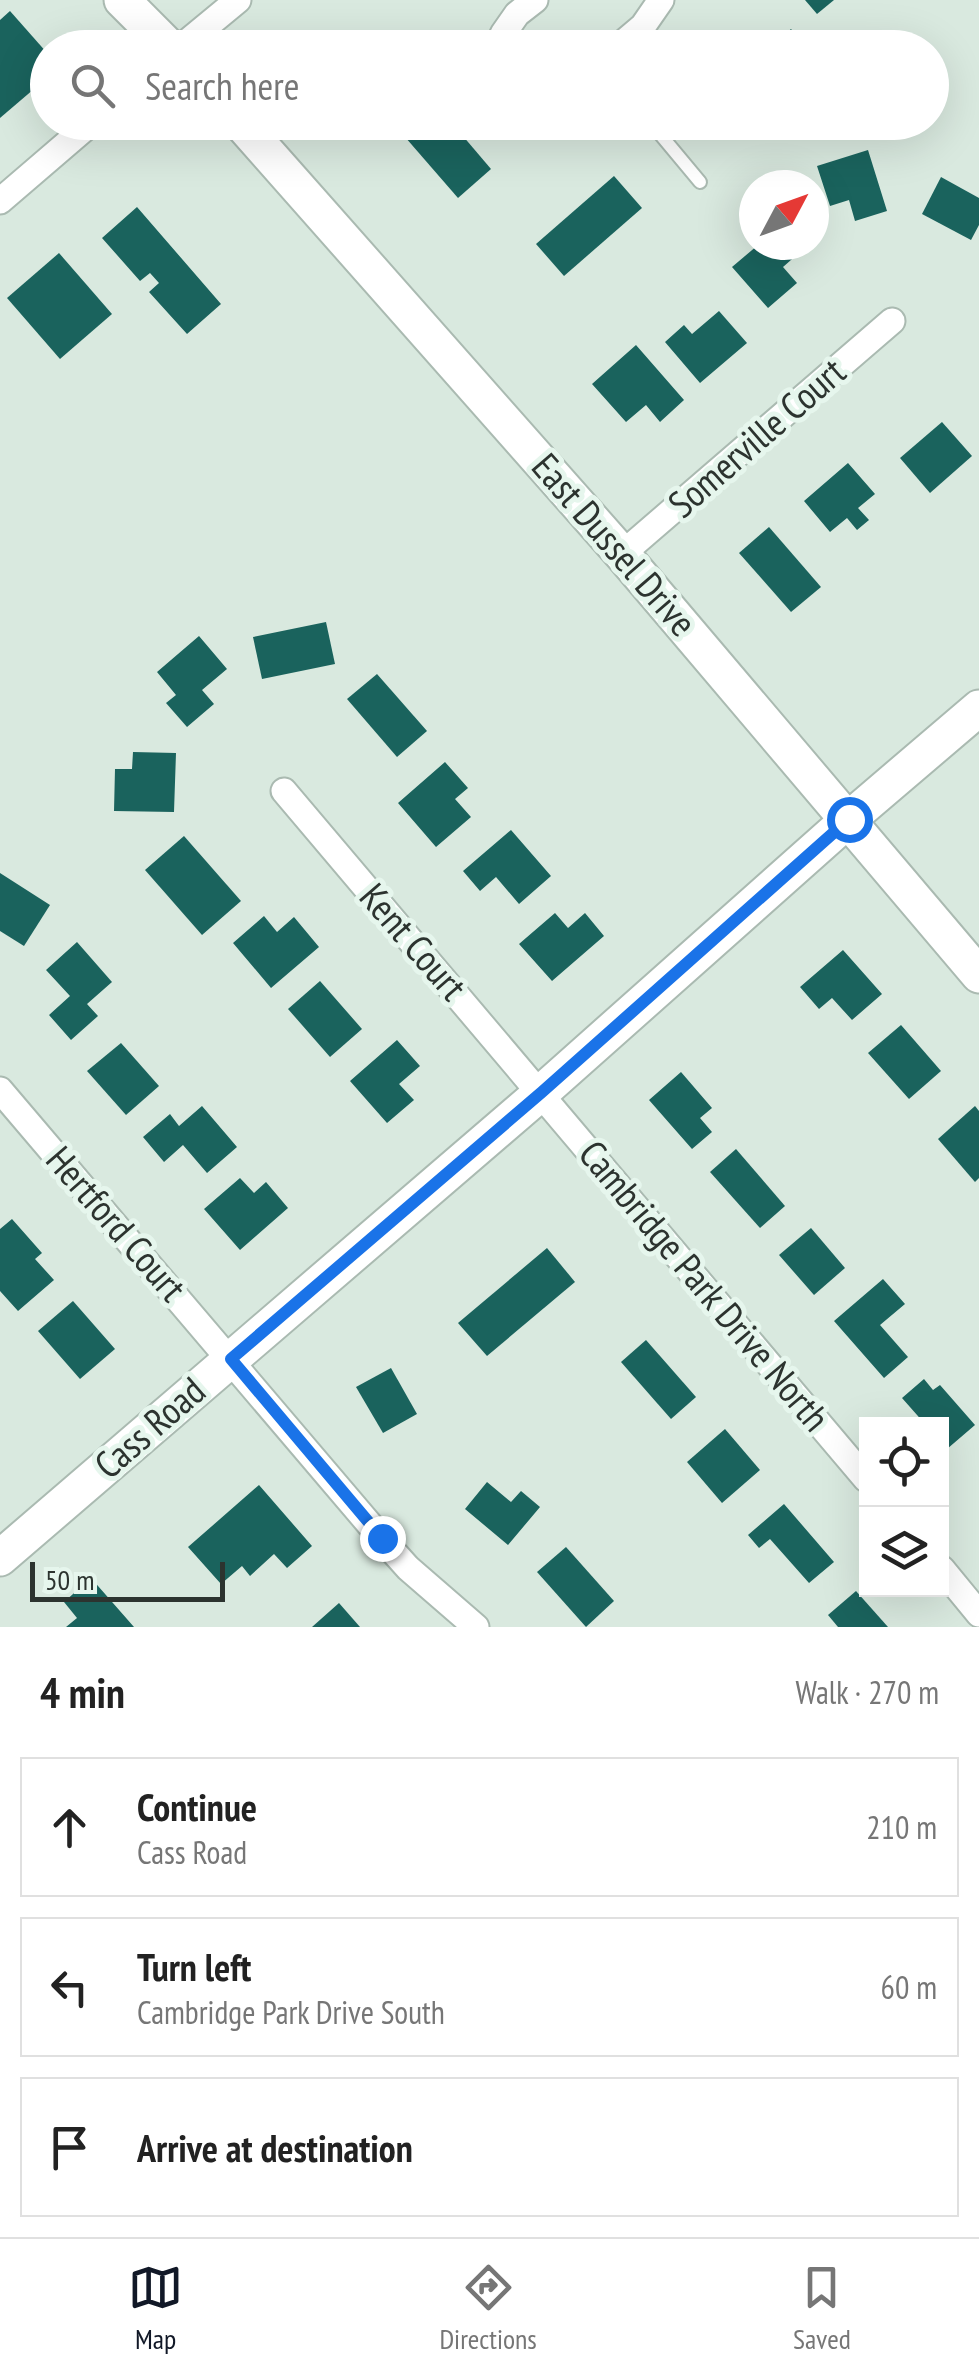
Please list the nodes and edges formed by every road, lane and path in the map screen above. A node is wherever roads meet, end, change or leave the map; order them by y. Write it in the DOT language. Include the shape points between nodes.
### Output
graph roads {
  1 [pos="122,0"];
  2 [pos="238,0"];
  3 [pos="535,0"];
  4 [pos="661,0"];
  5 [pos="152,30"];
  6 [pos="202,30"];
  7 [pos="506,30"];
  8 [pos="638,30"];
  9 [pos="71,140"];
  10 [pos="256,140"];
  11 [pos="665,140"];
  12 [pos="700,182"];
  13 [pos="0,201"];
  14 [pos="892,322"];
  15 [pos="622,554"];
  16 [pos="979,708"];
  17 [pos="284,791"];
  18 [pos="849,819"];
  19 [pos="979,976"];
  20 [pos="0,1090"];
  21 [pos="542,1092"];
  22 [pos="231,1359"];
  23 [pos="859,1472"];
  24 [pos="0,1558"];
  25 [pos="949,1578"];
  26 [pos="979,1614"];
  27 [pos="476,1627"];
  1 -- 5 [label="street"];
  2 -- 6 [label="street"];
  3 -- 7 [label="street"];
  4 -- 8 [label="street"];
  9 -- 13 [label="street"];
  10 -- 15 [label="street, East Dussel Drive"];
  11 -- 12 [label="lane"];
  14 -- 15 [label="street, Somerville Court"];
  15 -- 18 [label="street, East Dussel Drive"];
  16 -- 18 [label="street, Cass Road"];
  17 -- 21 [label="street, Kent Court"];
  18 -- 19 [label="street, East Dussel Drive"];
  18 -- 21 [label="street, Cass Road"];
  20 -- 22 [label="street, Hertford Court"];
  21 -- 22 [label="street, Cass Road"];
  21 -- 23 [label="street, Cambridge Park Drive North"];
  22 -- 24 [label="street, Cass Road"];
  22 -- 27 [label="street, Hertford Court" via="408,1568"];
  25 -- 26 [label="street"];
}
